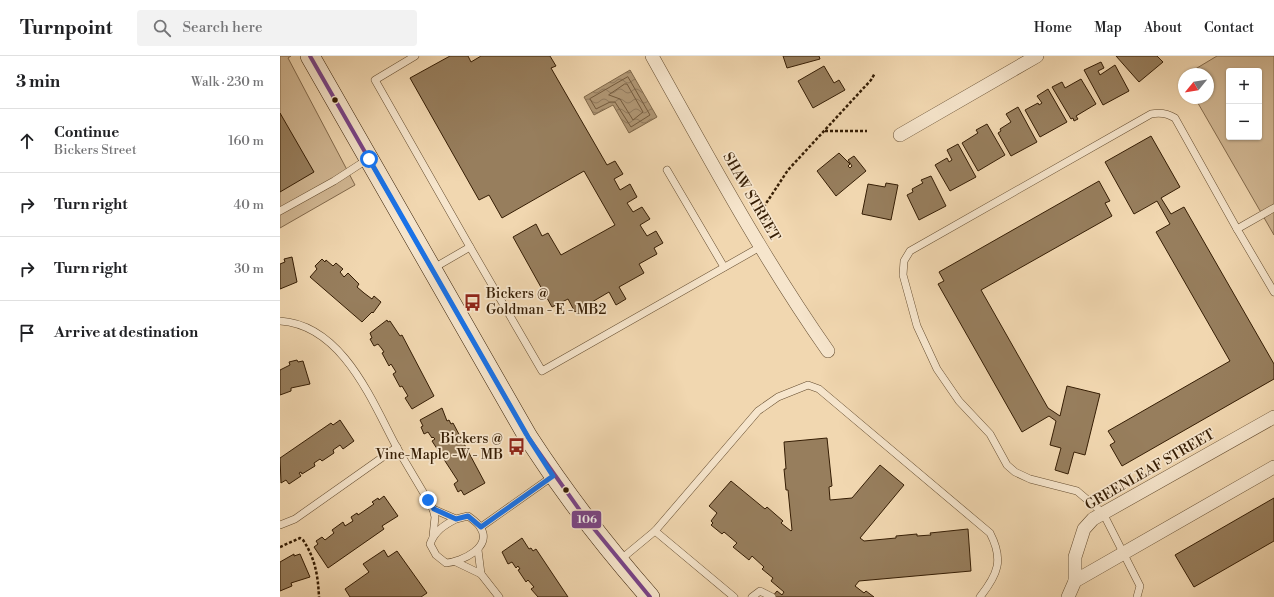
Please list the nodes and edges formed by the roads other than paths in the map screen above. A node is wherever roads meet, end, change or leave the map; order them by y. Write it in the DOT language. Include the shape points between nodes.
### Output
graph roads {
  1 [pos="415,56"];
  2 [pos="652,56"];
  3 [pos="1037,56"];
  4 [pos="315,58"];
  5 [pos="900,135"];
  6 [pos="369,159"];
  7 [pos="667,170"];
  8 [pos="1274,208"];
  9 [pos="280,211"];
  10 [pos="1238,228"];
  11 [pos="470,247"];
  12 [pos="760,247"];
  13 [pos="724,267"];
  14 [pos="432,269"];
  15 [pos="1274,292"];
  16 [pos="280,320"];
  17 [pos="828,351"];
  18 [pos="1274,417"];
  19 [pos="397,447"];
  20 [pos="1274,467"];
  21 [pos="553,476"];
  22 [pos="434,509"];
  23 [pos="1103,513"];
  24 [pos="456,519"];
  25 [pos="280,526"];
  26 [pos="481,527"];
  27 [pos="655,530"];
  28 [pos="433,536"];
  29 [pos="478,550"];
  30 [pos="1124,553"];
  31 [pos="618,561"];
  32 [pos="456,562"];
  33 [pos="481,574"];
  34 [pos="1075,581"];
  35 [pos="499,597"];
  36 [pos="650,597"];
  37 [pos="734,597"];
  38 [pos="752,597"];
  39 [pos="772,597"];
  40 [pos="980,597"];
  41 [pos="1068,597"];
  42 [pos="1137,597"];
  1 -- 11 [label="lane" via="375,80"];
  2 -- 12 [label="street, SHAW STREET"];
  3 -- 5 [label="street"];
  4 -- 6 [label="street"];
  6 -- 9 [label="lane"];
  6 -- 14 [label="street"];
  7 -- 13 [label="lane"];
  8 -- 10 [label="lane"];
  10 -- 15 [label="lane"];
  10 -- 23 [label="lane" via="1175,118 1170,114 1158,113 1151,114 910,251 904,262 903,275 910,302 930,356 959,401 990,434 1007,464 1015,472 1030,479 1077,491"];
  11 -- 13 [label="lane" via="542,371"];
  11 -- 14 [label="lane"];
  12 -- 13 [label="lane"];
  12 -- 17 [label="street, SHAW STREET" via="794,303"];
  14 -- 21 [label="street"];
  16 -- 19 [label="lane" via="317,331 336,349 362,381"];
  18 -- 23 [label="street, GREENLEAF STREET"];
  19 -- 22 [label="lane"];
  19 -- 25 [label="lane" via="295,519"];
  20 -- 30 [label="street"];
  21 -- 26 [label="lane"];
  21 -- 31 [label="street"];
  22 -- 24 [label="lane"];
  22 -- 28 [label="lane"];
  23 -- 30 [label="lane"];
  23 -- 34 [label="street, GREENLEAF STREET" via="1084,529 1075,557"];
  24 -- 26 [label="lane" via="468,516"];
  24 -- 28 [label="lane" via="443,526"];
  26 -- 29 [label="lane" via="483,540"];
  27 -- 31 [label="lane"];
  27 -- 37 [label="lane"];
  27 -- 40 [label="lane" via="758,411 778,397 808,385 819,389 990,533 998,550 997,568 995,577"];
  28 -- 32 [label="lane" via="430,544 436,555 446,563"];
  29 -- 32 [label="lane"];
  29 -- 33 [label="lane"];
  30 -- 34 [label="street"];
  30 -- 42 [label="lane" via="1140,586"];
  31 -- 36 [label="street"];
  32 -- 33 [label="lane"];
  33 -- 35 [label="lane"];
  34 -- 41 [label="street, GREENLEAF STREET"];
  38 -- 39 [label="lane" via="760,591"];
}
